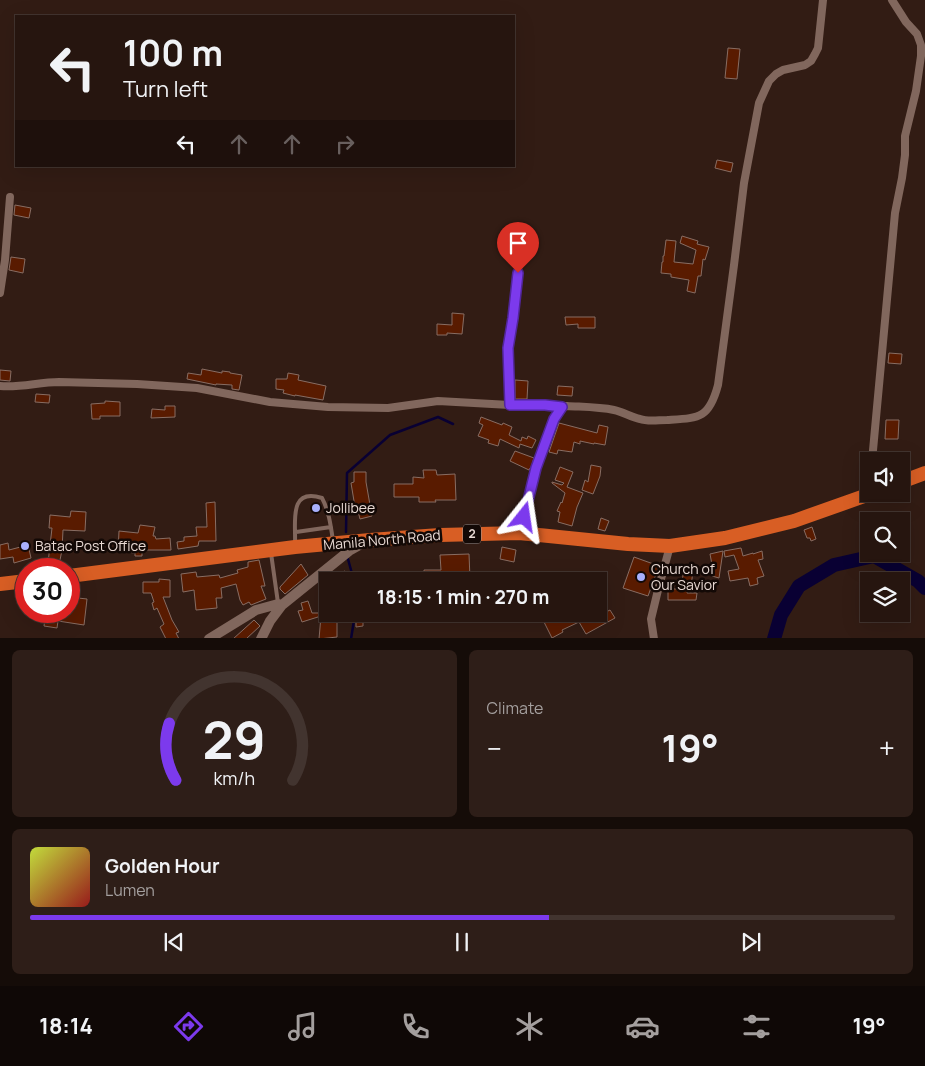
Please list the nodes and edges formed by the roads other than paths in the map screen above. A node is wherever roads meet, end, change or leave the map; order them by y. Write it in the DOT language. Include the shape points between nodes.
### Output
graph roads {
  1 [pos="823,0"];
  2 [pos="892,0"];
  3 [pos="10,197"];
  4 [pos="521,241"];
  5 [pos="0,293"];
  6 [pos="0,386"];
  7 [pos="510,405"];
  8 [pos="562,407"];
  9 [pos="873,452"];
  10 [pos="925,473"];
  11 [pos="910,479"];
  12 [pos="860,498"];
  13 [pos="331,527"];
  14 [pos="296,532"];
  15 [pos="519,533"];
  16 [pos="370,540"];
  17 [pos="334,544"];
  18 [pos="670,546"];
  19 [pos="295,547"];
  20 [pos="270,550"];
  21 [pos="80,575"];
  22 [pos="15,582"];
  23 [pos="0,584"];
  24 [pos="280,604"];
  25 [pos="209,638"];
  26 [pos="261,638"];
  27 [pos="654,638"];
  1 -- 8 [label="street" via="815,54 805,65 783,70 769,80 759,103 744,183 718,384 710,407 691,419 641,420 612,410"];
  2 -- 9 [label="street" via="917,34 921,56 905,136 895,213"];
  3 -- 5 [label="street" via="6,260"];
  4 -- 7 [label="street" via="508,348"];
  6 -- 7 [label="street" via="46,382 137,384 197,388 270,402 328,407 388,408 438,401"];
  7 -- 8 [label="street"];
  8 -- 15 [label="street" via="554,419 536,468"];
  10 -- 11 [label="highway"];
  12 -- 18 [label="highway, Manila North Road / 2" via="794,521 726,538"];
  13 -- 14 [label="lane"];
  13 -- 14 [label="lane" via="322,498 314,495 300,499 296,507"];
  13 -- 17 [label="lane"];
  14 -- 19 [label="lane"];
  15 -- 16 [label="highway, Manila North Road / 2"];
  15 -- 18 [label="highway, Manila North Road / 2"];
  16 -- 17 [label="highway, Manila North Road / 2"];
  16 -- 24 [label="main road" via="349,551"];
  17 -- 19 [label="highway, Manila North Road / 2"];
  18 -- 27 [label="street" via="651,619"];
  19 -- 20 [label="highway, Manila North Road / 2"];
  20 -- 21 [label="highway, Manila North Road / 2"];
  20 -- 24 [label="lane"];
  22 -- 23 [label="highway"];
  24 -- 25 [label="main road" via="256,610"];
  24 -- 26 [label="main road"];
}
